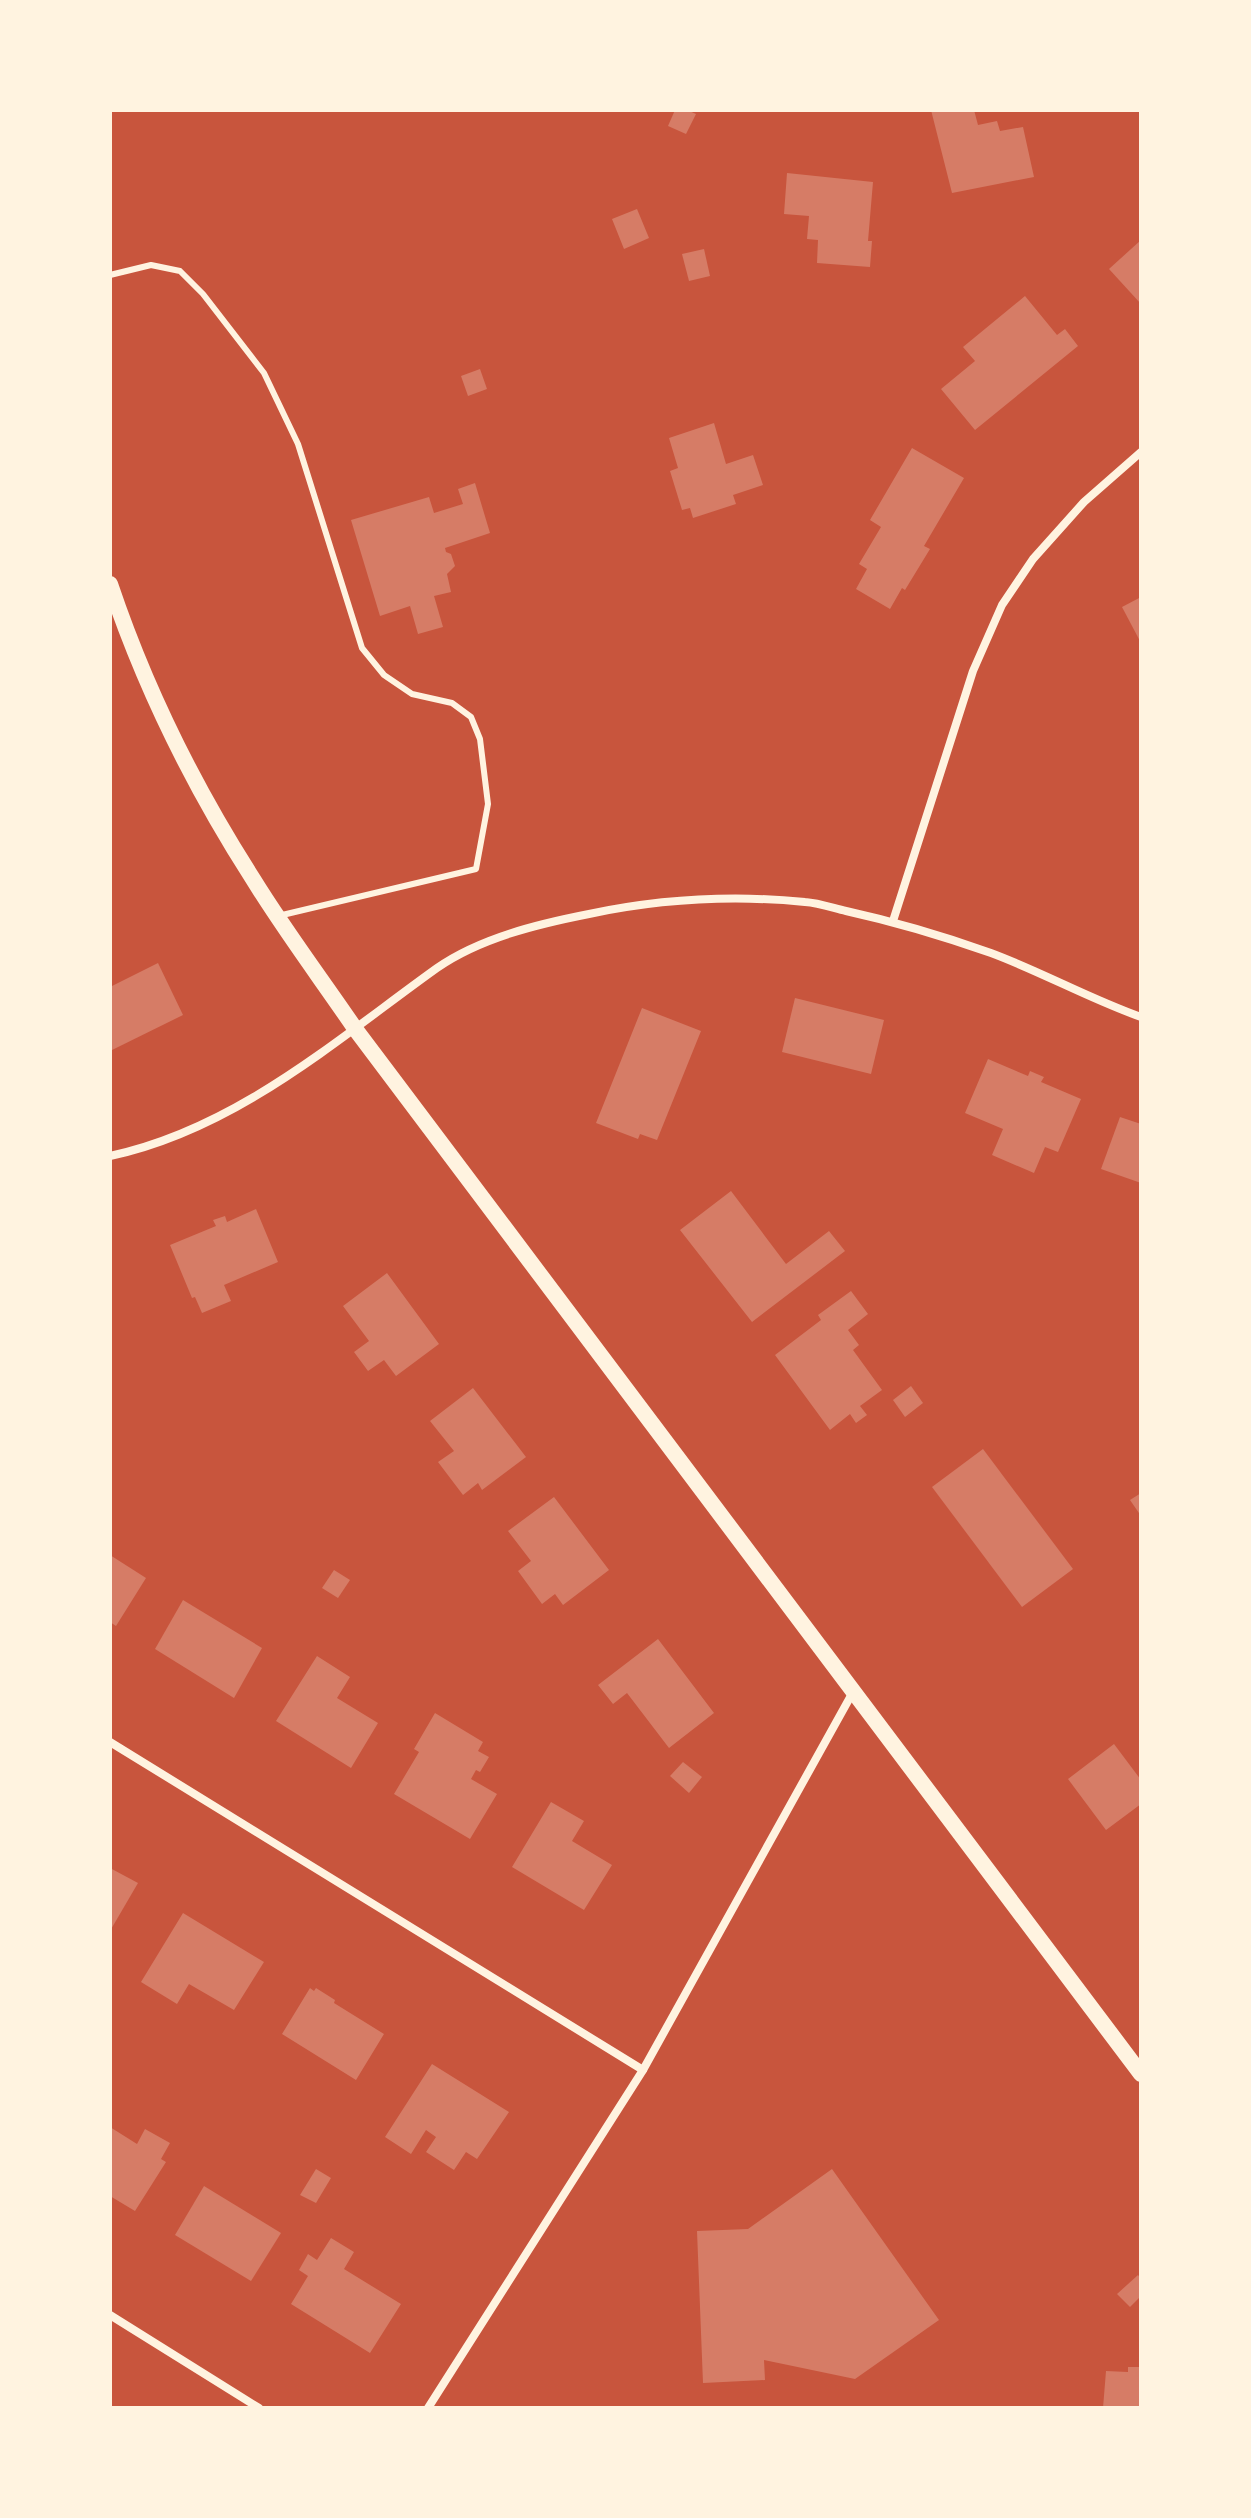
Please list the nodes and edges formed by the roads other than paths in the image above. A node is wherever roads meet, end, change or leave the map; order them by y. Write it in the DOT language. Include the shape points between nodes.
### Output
graph roads {
  1 [pos="110,275"];
  2 [pos="1141,452"];
  3 [pos="110,584"];
  4 [pos="278,916"];
  5 [pos="893,921"];
  6 [pos="1141,1017"];
  7 [pos="356,1030"];
  8 [pos="110,1156"];
  9 [pos="853,1692"];
  10 [pos="110,1742"];
  11 [pos="643,2070"];
  12 [pos="1141,2074"];
  13 [pos="110,2315"];
  14 [pos="259,2408"];
  15 [pos="428,2408"];
  1 -- 4 [label="lane" via="151,265 180,271 203,294 264,373 298,444 362,648 384,675 412,694 452,703 471,717 480,739 488,804 476,869"];
  2 -- 5 [label="street" via="1084,502 1033,559 1002,605 973,671"];
  3 -- 4 [label="main road" via="170,730 217,820"];
  4 -- 7 [label="main road"];
  5 -- 6 [label="street" via="993,954"];
  5 -- 7 [label="street" via="807,902 710,898 634,904 487,942 440,966"];
  7 -- 8 [label="street" via="250,1100 188,1132"];
  7 -- 9 [label="main road"];
  9 -- 11 [label="street"];
  9 -- 12 [label="main road"];
  10 -- 11 [label="street"];
  11 -- 15 [label="street"];
  13 -- 14 [label="street"];
}
